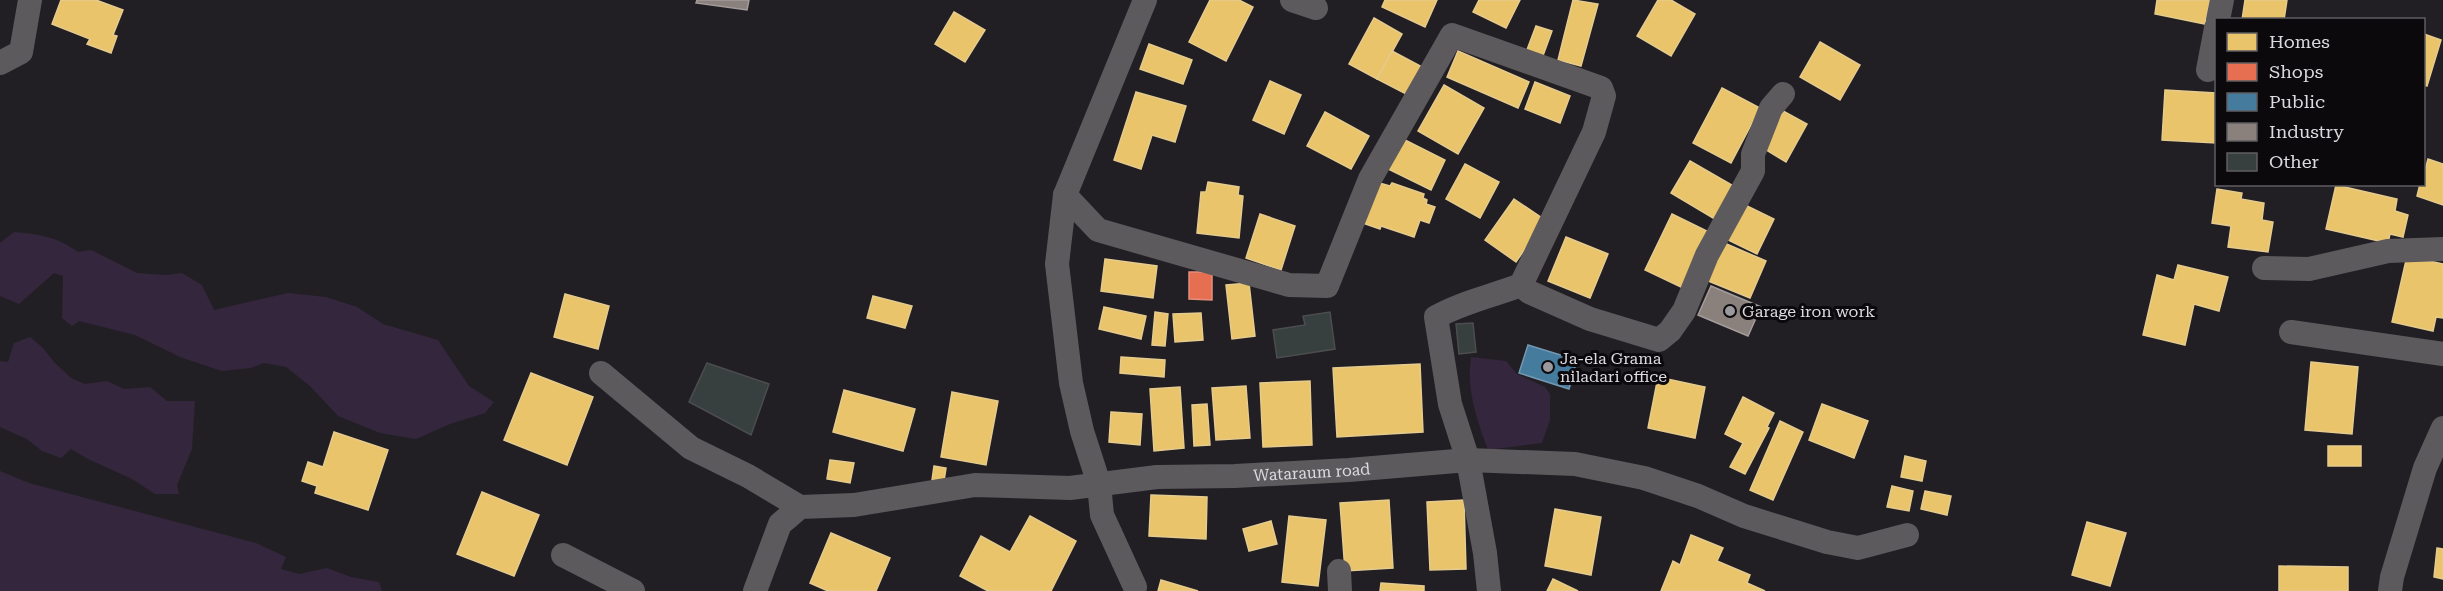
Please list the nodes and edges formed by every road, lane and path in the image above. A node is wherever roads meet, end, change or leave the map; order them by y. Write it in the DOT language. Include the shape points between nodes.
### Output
graph roads {
  1 [pos="30,0"];
  2 [pos="1145,0"];
  3 [pos="1292,0"];
  4 [pos="2222,0"];
  5 [pos="1316,8"];
  6 [pos="2218,18"];
  7 [pos="2215,37"];
  8 [pos="0,63"];
  9 [pos="2208,70"];
  10 [pos="1783,94"];
  11 [pos="1065,195"];
  12 [pos="2443,249"];
  13 [pos="2264,268"];
  14 [pos="1521,285"];
  15 [pos="2291,332"];
  16 [pos="2443,354"];
  17 [pos="601,373"];
  18 [pos="2443,428"];
  19 [pos="1468,460"];
  20 [pos="1099,484"];
  21 [pos="800,507"];
  22 [pos="1907,535"];
  23 [pos="563,555"];
  24 [pos="1134,587"];
  25 [pos="633,591"];
  26 [pos="755,591"];
  27 [pos="1489,591"];
  28 [pos="2390,591"];
  1 -- 8 [label="street" via="21,52"];
  2 -- 11 [label="street"];
  3 -- 5 [label="street"];
  4 -- 6 [label="street"];
  7 -- 9 [label="street"];
  10 -- 14 [label="street" via="1771,108 1753,154 1753,171 1707,255 1684,311 1659,340 1590,319"];
  11 -- 14 [label="street" via="1098,230 1289,285 1327,286 1370,179 1452,35 1582,80 1601,88 1604,96 1594,132"];
  11 -- 20 [label="street" via="1057,264 1062,317 1071,383"];
  12 -- 13 [label="street" via="2388,251 2309,269"];
  14 -- 19 [label="street" via="1459,304 1436,317 1449,404"];
  15 -- 16 [label="street"];
  17 -- 21 [label="street" via="692,448"];
  18 -- 28 [label="street" via="2425,468"];
  19 -- 20 [label="street, Wataraum road" via="1350,471 1157,477"];
  19 -- 22 [label="street, Wataraum road" via="1575,464 1644,478 1744,516 1858,548"];
  19 -- 27 [label="street"];
  20 -- 21 [label="street, Wataraum road" via="1070,488 975,485 854,505"];
  20 -- 24 [label="street" via="1102,515"];
  21 -- 26 [label="street" via="780,524"];
  23 -- 25 [label="street"];
}
